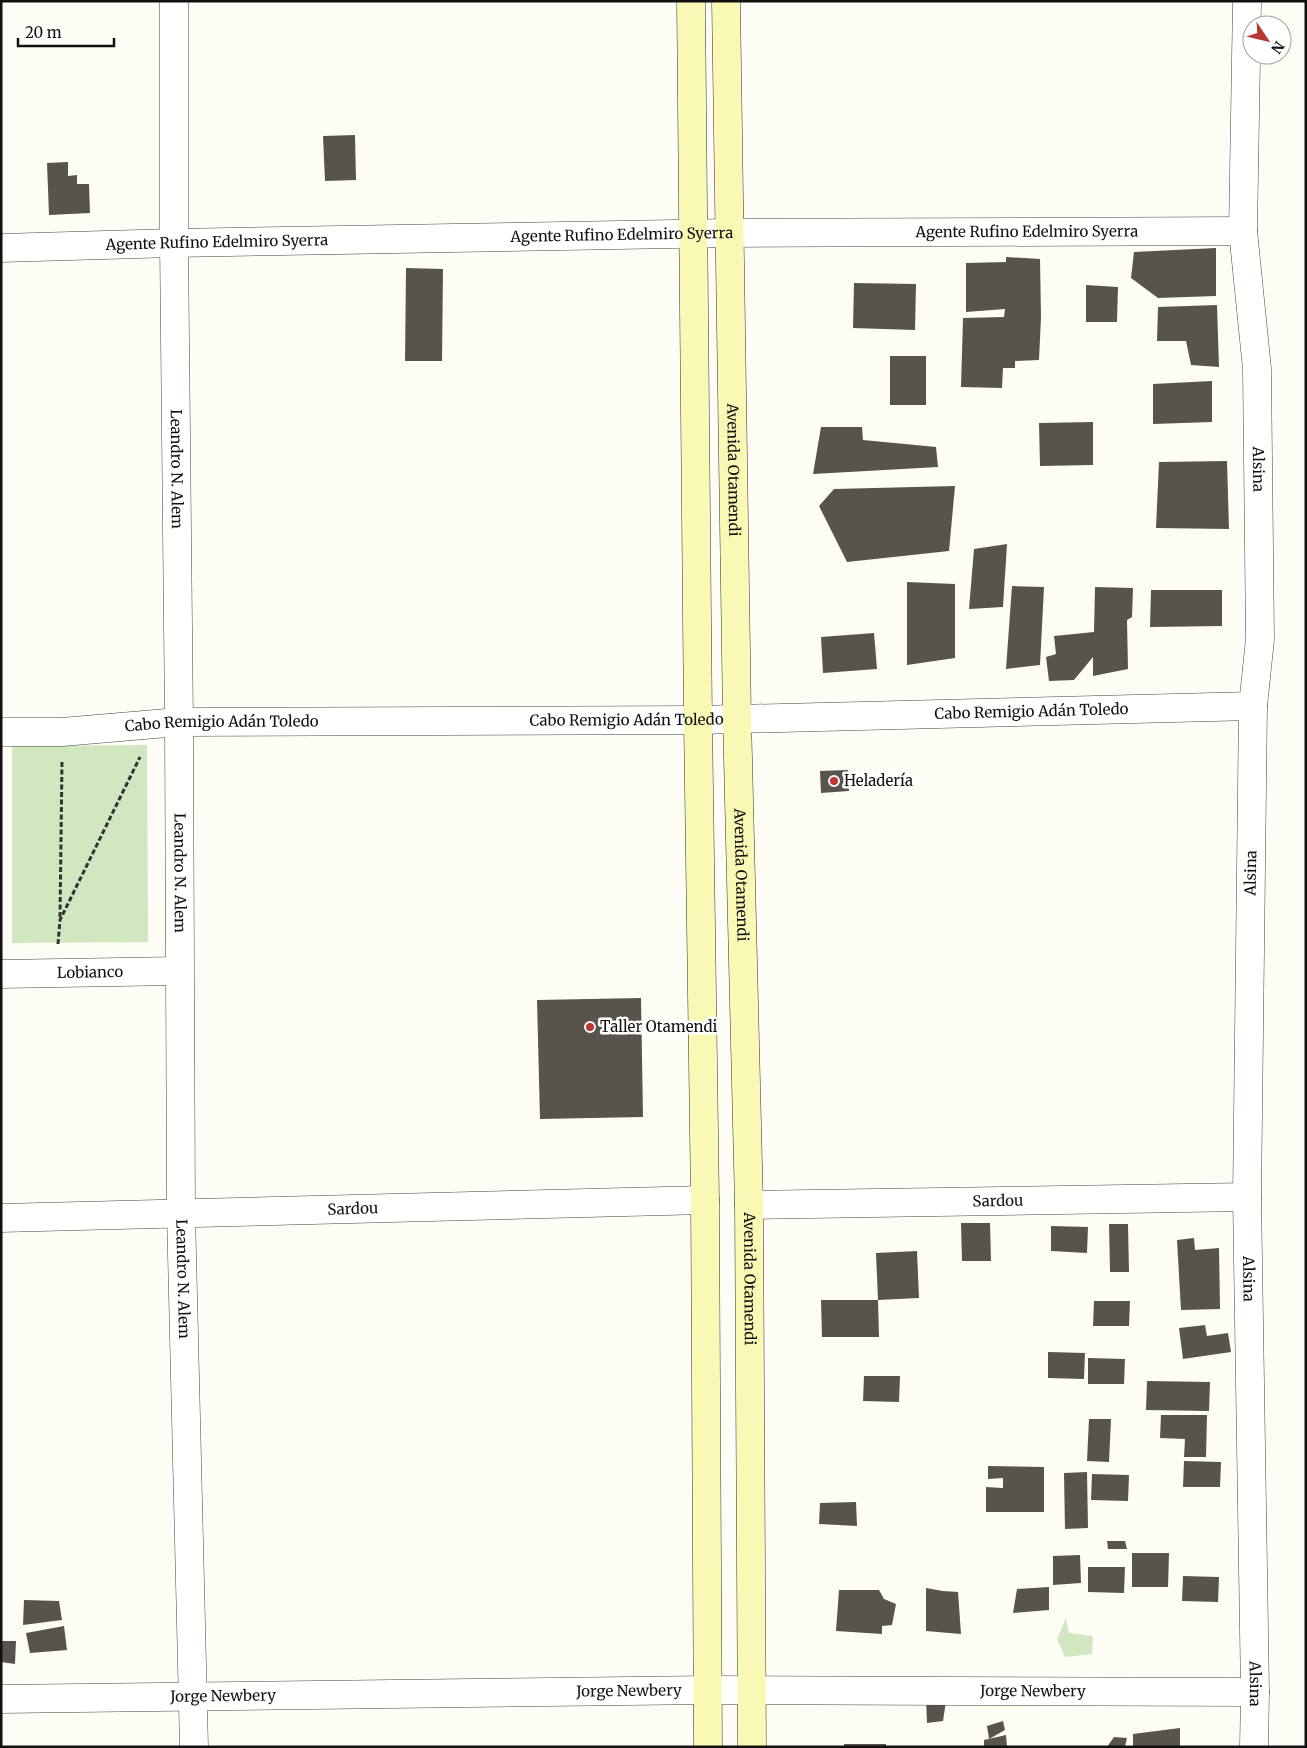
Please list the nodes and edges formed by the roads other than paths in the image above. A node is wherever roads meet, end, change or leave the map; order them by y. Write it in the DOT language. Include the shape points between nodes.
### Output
graph roads {
  1 [pos="174,1"];
  2 [pos="691,1"];
  3 [pos="726,1"];
  4 [pos="1247,1"];
  5 [pos="1243,231"];
  6 [pos="729,232"];
  7 [pos="695,234"];
  8 [pos="174,242"];
  9 [pos="1,248"];
  10 [pos="1253,706"];
  11 [pos="737,718"];
  12 [pos="698,720"];
  13 [pos="168,723"];
  14 [pos="1,732"];
  15 [pos="179,971"];
  16 [pos="1,974"];
  17 [pos="1247,1197"];
  18 [pos="706,1200"];
  19 [pos="749,1205"];
  20 [pos="181,1213"];
  21 [pos="1,1218"];
  22 [pos="708,1690"];
  23 [pos="751,1690"];
  24 [pos="1255,1692"];
  25 [pos="193,1697"];
  26 [pos="1,1700"];
  27 [pos="194,1747"];
  28 [pos="708,1747"];
  29 [pos="752,1747"];
  30 [pos="1254,1747"];
  1 -- 8 [label="street, Leandro N. Alem"];
  2 -- 7 [label="main road"];
  3 -- 6 [label="main road, Avenida Otamendi"];
  4 -- 5 [label="street, Alsina"];
  5 -- 6 [label="street, Agente Rufino Edelmiro Syerra"];
  5 -- 10 [label="street, Alsina" via="1258,369 1260,639"];
  6 -- 7 [label="street, Agente Rufino Edelmiro Syerra"];
  6 -- 11 [label="main road, Avenida Otamendi"];
  7 -- 8 [label="street, Agente Rufino Edelmiro Syerra"];
  7 -- 12 [label="main road"];
  8 -- 9 [label="street, Agente Rufino Edelmiro Syerra"];
  8 -- 13 [label="street, Leandro N. Alem"];
  10 -- 11 [label="street, Cabo Remigio Adán Toledo"];
  10 -- 17 [label="street, Alsina"];
  11 -- 12 [label="street, Cabo Remigio Adán Toledo"];
  11 -- 19 [label="main road, Avenida Otamendi"];
  12 -- 13 [label="street, Cabo Remigio Adán Toledo"];
  12 -- 18 [label="main road"];
  13 -- 14 [label="street, Cabo Remigio Adán Toledo" via="62,732"];
  13 -- 15 [label="street, Leandro N. Alem"];
  15 -- 16 [label="street, Lobianco"];
  15 -- 20 [label="street, Leandro N. Alem"];
  17 -- 19 [label="street, Sardou"];
  17 -- 24 [label="street, Alsina"];
  18 -- 20 [label="street, Sardou"];
  18 -- 22 [label="main road"];
  19 -- 23 [label="main road, Avenida Otamendi"];
  20 -- 21 [label="street, Sardou"];
  20 -- 25 [label="street, Leandro N. Alem"];
  22 -- 23 [label="street, Jorge Newbery"];
  22 -- 25 [label="street, Jorge Newbery"];
  22 -- 28 [label="main road"];
  23 -- 24 [label="street, Jorge Newbery"];
  23 -- 29 [label="main road, Avenida Otamendi"];
  24 -- 30 [label="street, Alsina"];
  25 -- 26 [label="street, Jorge Newbery"];
  25 -- 27 [label="street, Leandro N. Alem"];
}
